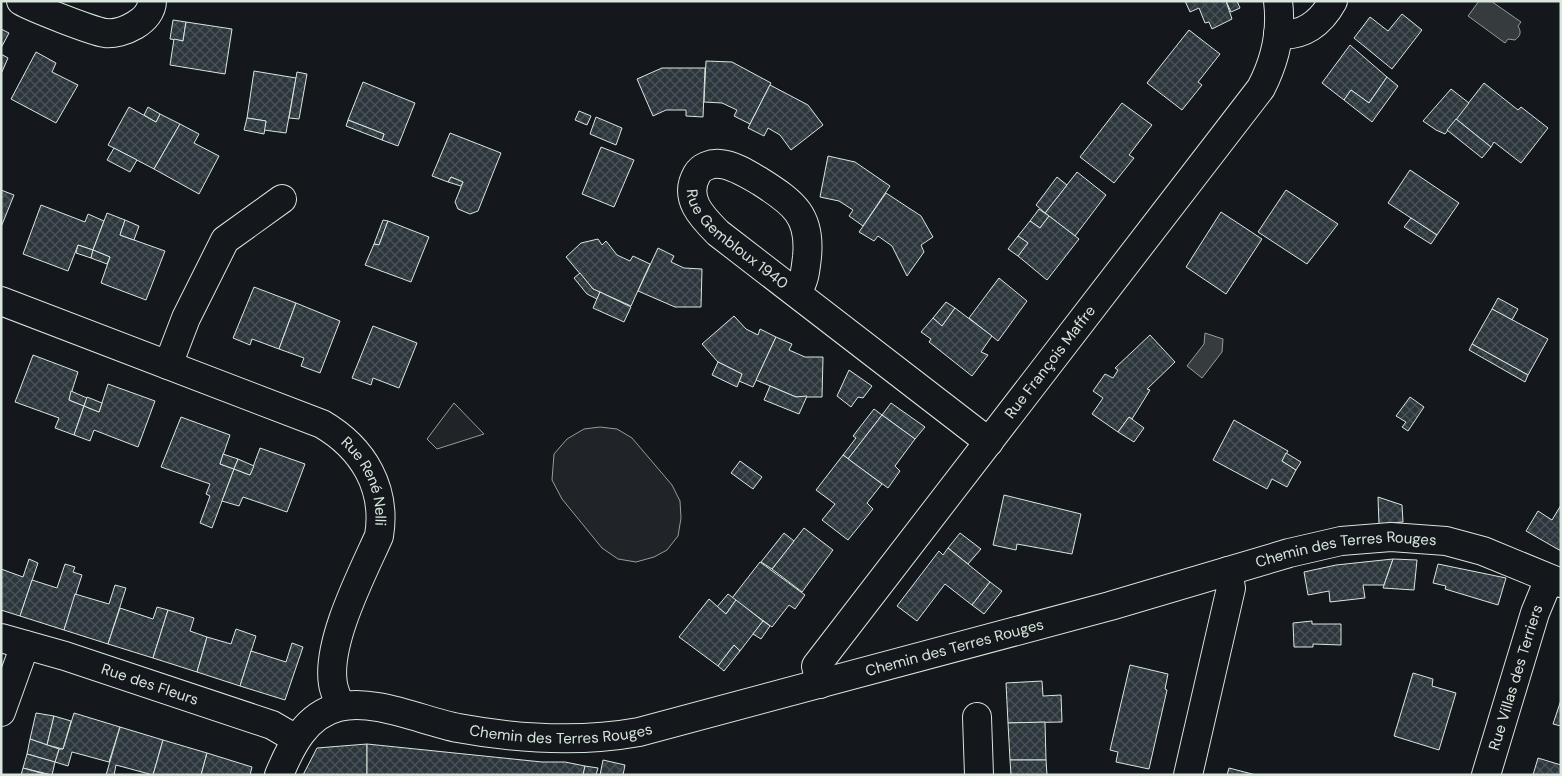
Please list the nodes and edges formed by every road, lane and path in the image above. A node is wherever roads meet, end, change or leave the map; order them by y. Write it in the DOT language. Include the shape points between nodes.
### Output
graph roads {
  1 [pos="21,1"];
  2 [pos="152,1"];
  3 [pos="1278,1"];
  4 [pos="1333,1"];
  5 [pos="1278,34"];
  6 [pos="282,199"];
  7 [pos="796,293"];
  8 [pos="1,301"];
  9 [pos="168,365"];
  10 [pos="989,442"];
  11 [pos="1228,571"];
  12 [pos="1555,581"];
  13 [pos="13,642"];
  14 [pos="820,684"];
  15 [pos="340,706"];
  16 [pos="1,712"];
  17 [pos="977,717"];
  18 [pos="296,739"];
  19 [pos="279,775"];
  20 [pos="978,775"];
  21 [pos="1188,775"];
  22 [pos="1486,775"];
  1 -- 2 [label="street" via="104,33 120,32 145,18"];
  3 -- 5 [label="street, Rue François Maffre"];
  4 -- 5 [label="street" via="1326,14 1311,26 1294,36"];
  5 -- 10 [label="street, Rue François Maffre" via="1275,53 1261,88"];
  6 -- 9 [label="street" via="225,240 186,318"];
  7 -- 7 [label="street, Rue Gembloux 1940" via="805,280 808,242 804,220 796,210 773,190 729,165 708,165 698,172 691,191 700,215 718,233"];
  7 -- 10 [label="street, Rue Gembloux 1940"];
  8 -- 9 [label="street, Rue René Nelli"];
  9 -- 15 [label="street, Rue René Nelli" via="322,424 351,444 368,467 377,492 381,522 379,536 334,651 333,684"];
  10 -- 14 [label="street, Rue François Maffre" via="816,666"];
  11 -- 12 [label="street, Chemin des Terres Rouges" via="1341,541 1392,537 1446,542 1483,551"];
  11 -- 14 [label="street, Chemin des Terres Rouges"];
  11 -- 21 [label="street" via="1231,588"];
  12 -- 22 [label="street, Rue Villas des Terriers" via="1535,613"];
  13 -- 16 [label="street"];
  13 -- 18 [label="street, Rue des Fleurs" via="272,725"];
  14 -- 15 [label="street, Chemin des Terres Rouges" via="639,732 582,739 502,735 427,722 378,708"];
  15 -- 18 [label="street" via="315,719"];
  17 -- 20 [label="street"];
  18 -- 19 [label="street"];
}
